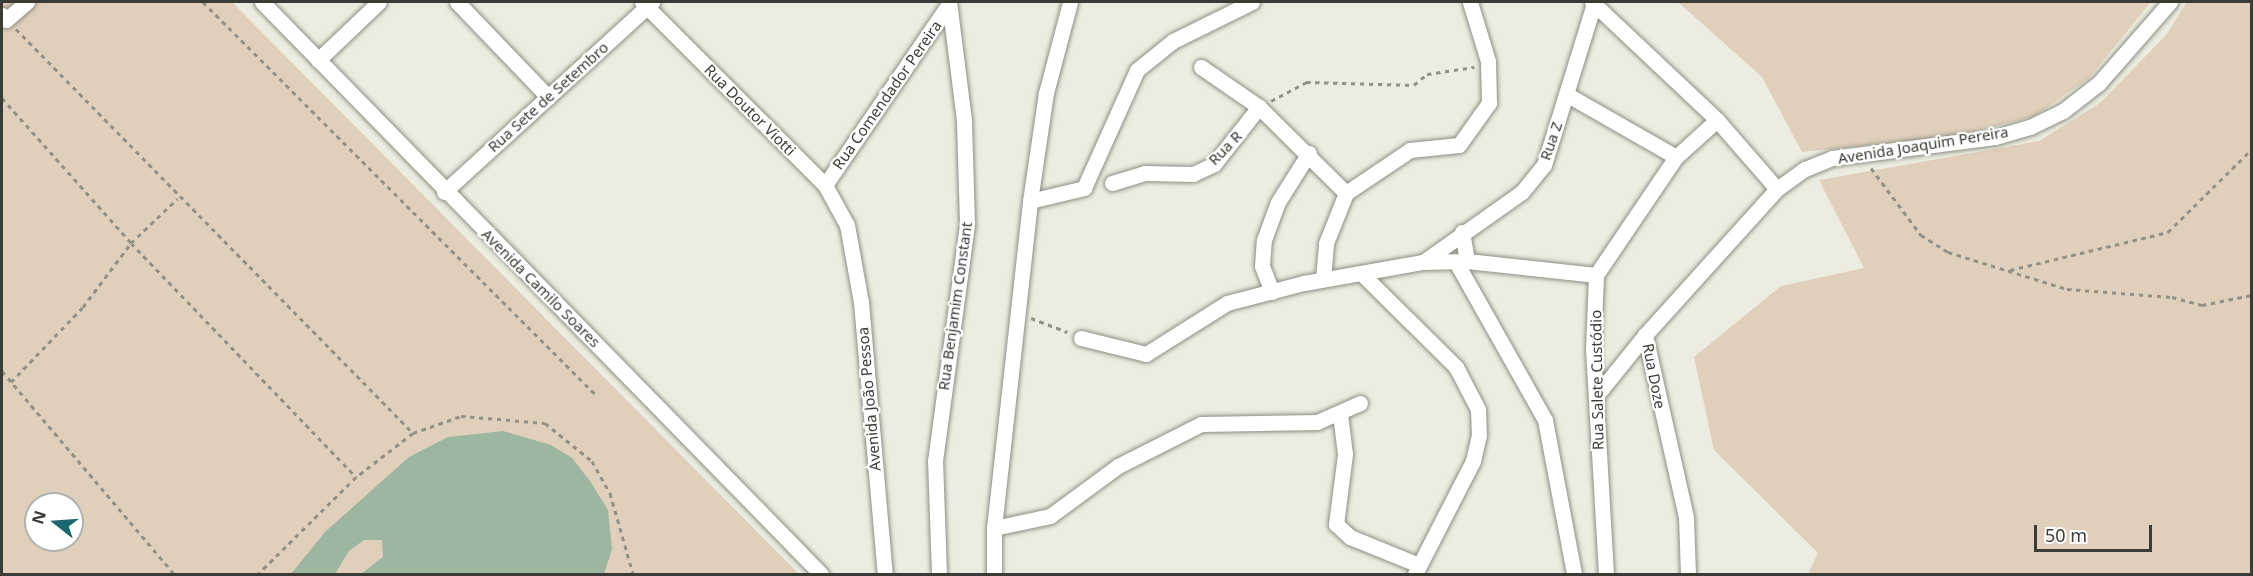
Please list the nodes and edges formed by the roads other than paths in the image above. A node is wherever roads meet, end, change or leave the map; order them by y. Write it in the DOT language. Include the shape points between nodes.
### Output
graph roads {
  1 [pos="27,2"];
  2 [pos="262,2"];
  3 [pos="379,2"];
  4 [pos="457,2"];
  5 [pos="1070,2"];
  6 [pos="1252,2"];
  7 [pos="1470,2"];
  8 [pos="1593,2"];
  9 [pos="2170,2"];
  10 [pos="647,3"];
  11 [pos="949,3"];
  12 [pos="4,17"];
  13 [pos="318,60"];
  14 [pos="1201,67"];
  15 [pos="1566,94"];
  16 [pos="548,97"];
  17 [pos="1259,107"];
  18 [pos="1717,120"];
  19 [pos="1309,153"];
  20 [pos="1676,157"];
  21 [pos="1112,183"];
  22 [pos="825,185"];
  23 [pos="1777,189"];
  24 [pos="444,192"];
  25 [pos="1346,193"];
  26 [pos="1030,201"];
  27 [pos="847,225"];
  28 [pos="1462,232"];
  29 [pos="1461,261"];
  30 [pos="1423,262"];
  31 [pos="1361,273"];
  32 [pos="1596,275"];
  33 [pos="1323,279"];
  34 [pos="1272,292"];
  35 [pos="1645,335"];
  36 [pos="1081,338"];
  37 [pos="1596,396"];
  38 [pos="1360,404"];
  39 [pos="1340,414"];
  40 [pos="994,528"];
  41 [pos="1417,570"];
  42 [pos="821,574"];
  43 [pos="885,574"];
  44 [pos="939,574"];
  45 [pos="994,574"];
  46 [pos="1574,574"];
  47 [pos="1606,574"];
  48 [pos="1688,574"];
  1 -- 12 [label="street"];
  2 -- 13 [label="street, Avenida Camilo Soares"];
  3 -- 13 [label="street"];
  4 -- 16 [label="street"];
  5 -- 26 [label="street" via="1046,93"];
  6 -- 26 [label="street" via="1173,40 1137,70 1084,188"];
  7 -- 25 [label="street" via="1483,41 1489,103 1459,144 1410,150"];
  8 -- 15 [label="street, Rua Z"];
  8 -- 18 [label="street"];
  9 -- 23 [label="street, Avenida Joaquim Pereira" via="2138,44 2063,111 1995,137 1815,165"];
  10 -- 16 [label="street, Rua Sete de Setembro"];
  10 -- 22 [label="street, Rua Doutor Viotti"];
  11 -- 22 [label="street, Rua Comendador Pereira"];
  11 -- 44 [label="street, Rua Benjamim Constant" via="964,120 967,223 935,461"];
  13 -- 24 [label="street, Avenida Camilo Soares"];
  14 -- 17 [label="street"];
  15 -- 20 [label="street"];
  15 -- 28 [label="street, Rua Z" via="1535,178"];
  16 -- 24 [label="street, Rua Sete de Setembro"];
  17 -- 19 [label="street"];
  17 -- 21 [label="street, Rua R" via="1214,164 1193,174 1145,173"];
  18 -- 20 [label="street"];
  18 -- 23 [label="street"];
  19 -- 25 [label="street"];
  19 -- 34 [label="street" via="1278,202 1264,240 1262,266"];
  20 -- 32 [label="street"];
  22 -- 27 [label="street, Rua Doutor Viotti"];
  23 -- 35 [label="street, Rua Doze"];
  24 -- 42 [label="street, Avenida Camilo Soares"];
  25 -- 33 [label="street" via="1326,243"];
  26 -- 40 [label="street"];
  27 -- 43 [label="street, Avenida João Pessoa" via="861,302"];
  28 -- 29 [label="street"];
  28 -- 30 [label="street, Rua Z"];
  29 -- 30 [label="street"];
  29 -- 32 [label="street"];
  29 -- 46 [label="street" via="1545,420"];
  30 -- 31 [label="street"];
  31 -- 33 [label="street"];
  31 -- 41 [label="street" via="1456,367 1478,409 1473,461"];
  32 -- 37 [label="street, Rua Salete Custódio"];
  33 -- 34 [label="street"];
  34 -- 36 [label="street" via="1227,303 1146,354"];
  35 -- 37 [label="street"];
  35 -- 48 [label="street, Rua Doze" via="1686,517"];
  37 -- 47 [label="street, Rua Salete Custódio"];
  38 -- 39 [label="street"];
  39 -- 40 [label="street" via="1293,425 1201,424 1118,466 1050,516"];
  39 -- 41 [label="street" via="1345,454 1336,524 1350,537"];
  40 -- 45 [label="street"];
}
